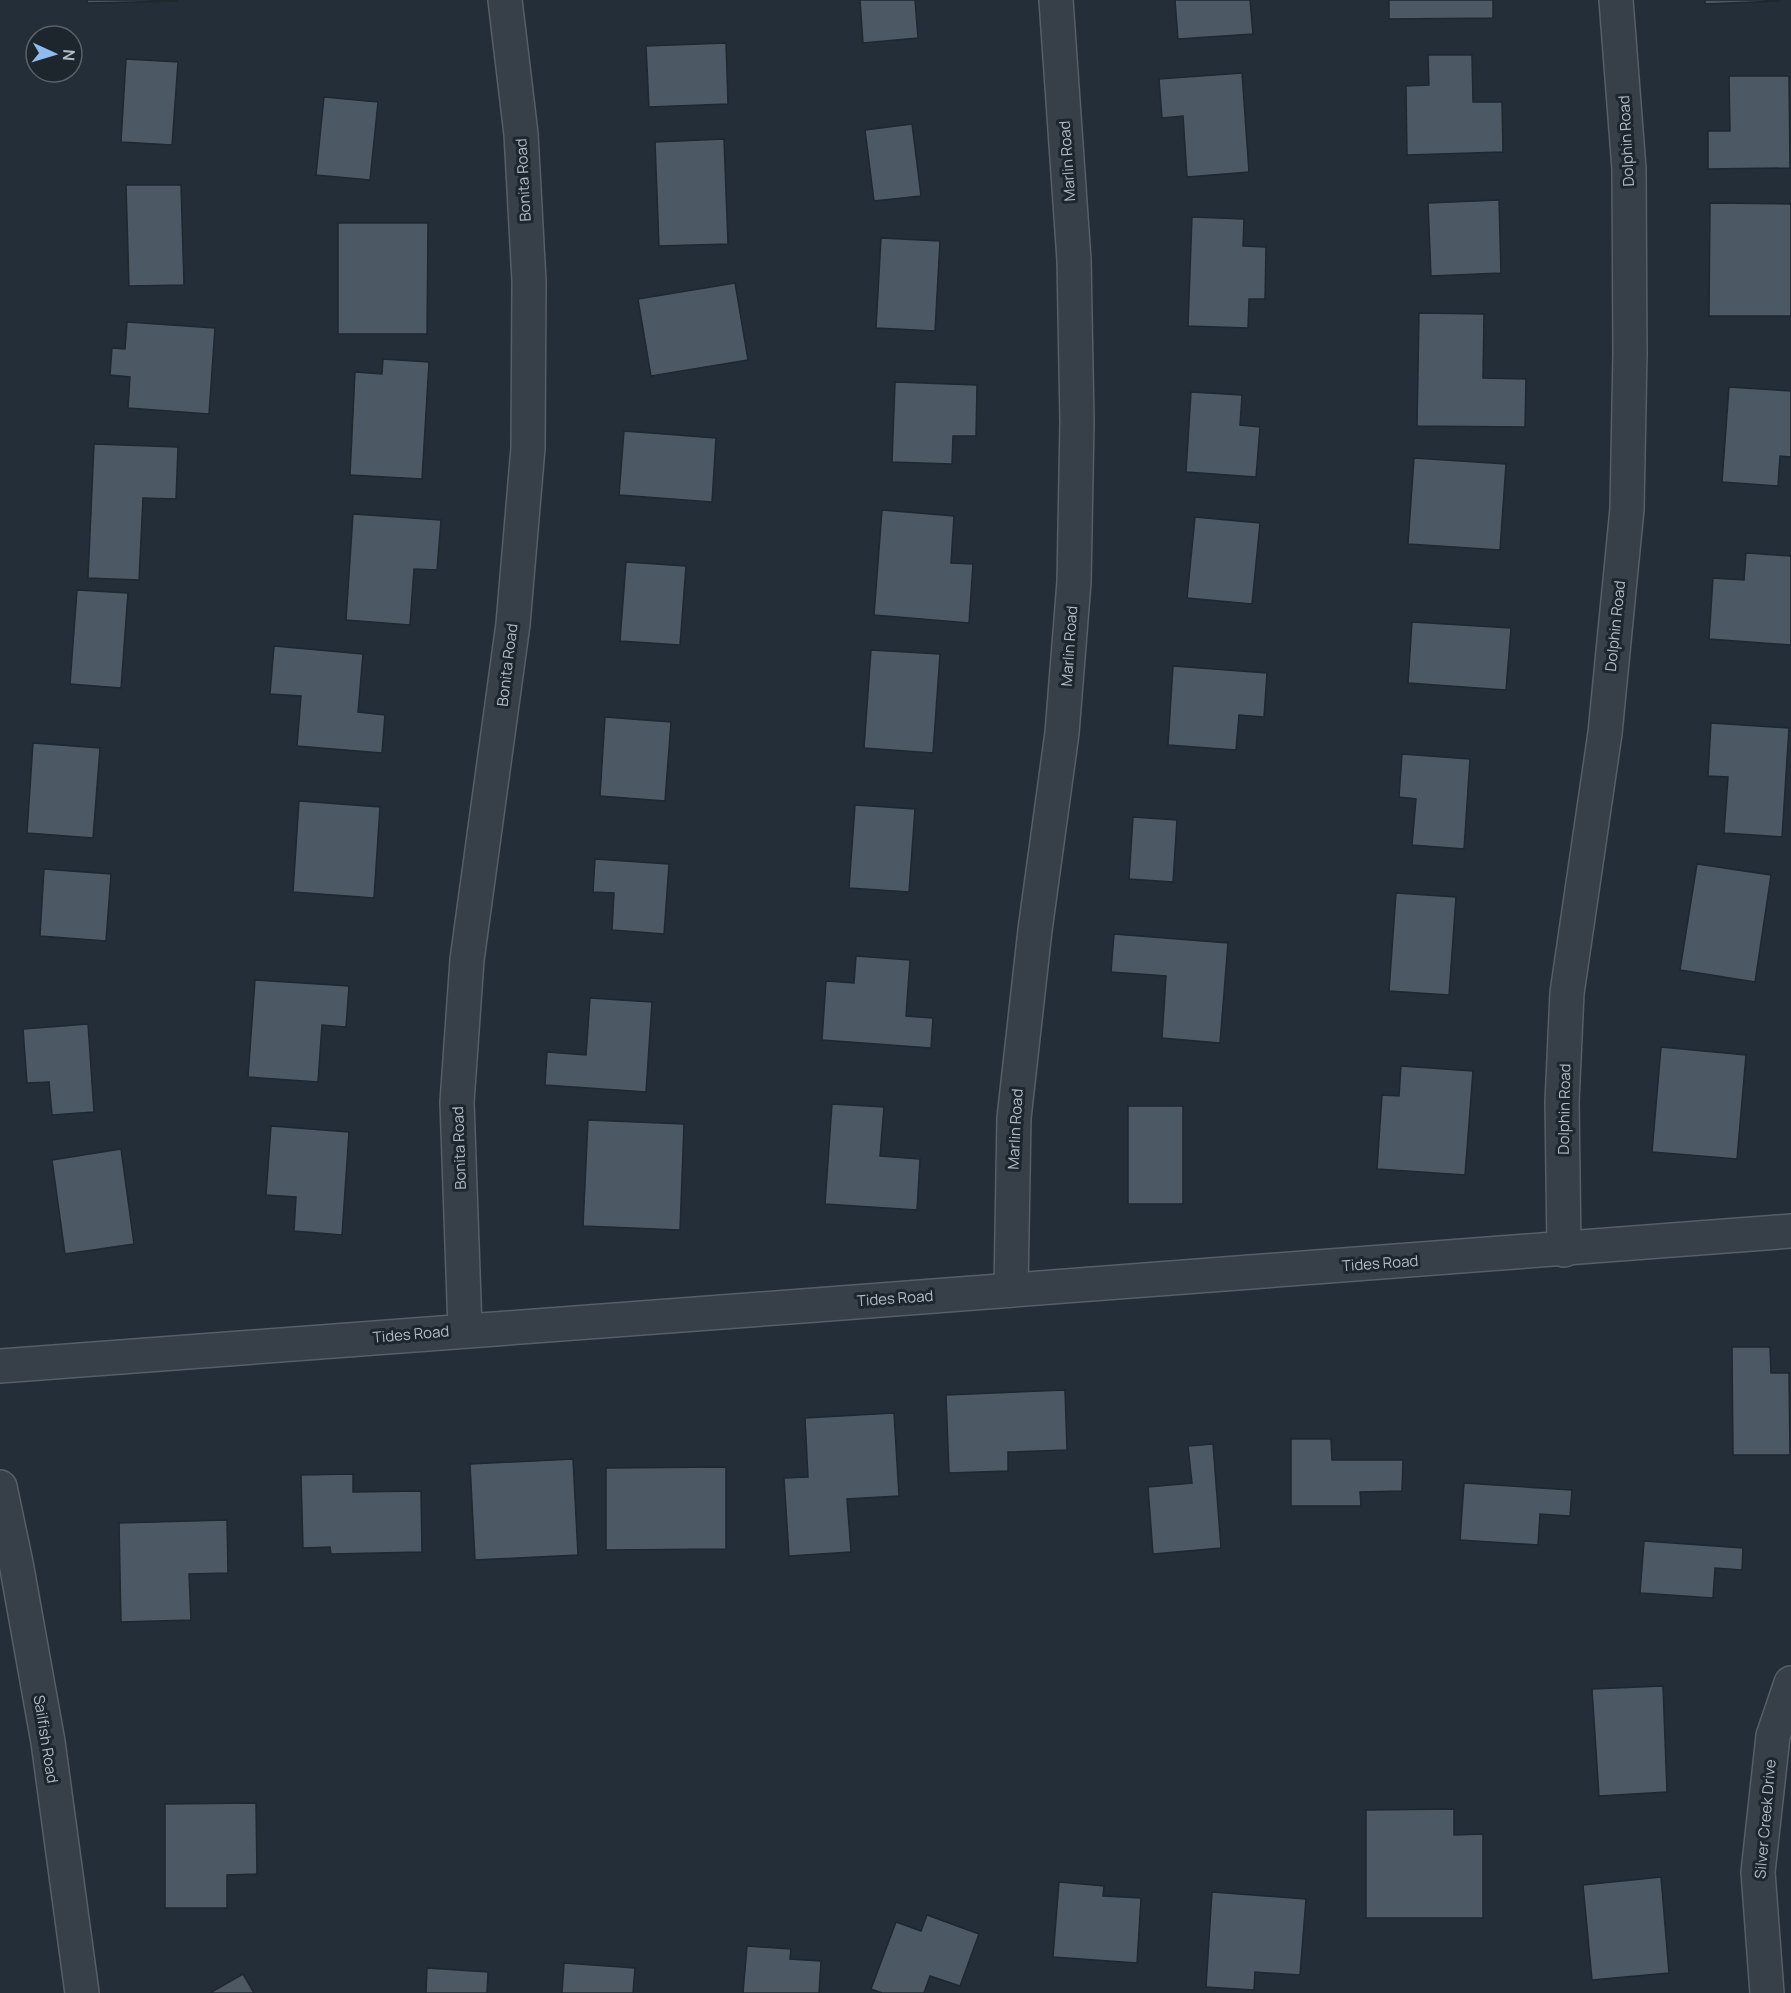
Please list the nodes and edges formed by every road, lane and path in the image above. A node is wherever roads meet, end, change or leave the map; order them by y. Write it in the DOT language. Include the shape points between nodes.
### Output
graph roads {
  1 [pos="505,0"];
  2 [pos="1056,0"];
  3 [pos="1616,0"];
  4 [pos="1791,1231"];
  5 [pos="1564,1250"];
  6 [pos="1011,1290"];
  7 [pos="465,1329"];
  8 [pos="0,1366"];
  9 [pos="0,1487"];
  10 [pos="1791,1683"];
  11 [pos="82,1993"];
  12 [pos="1767,1993"];
  1 -- 7 [label="street, Bonita Road" via="521,134 529,281 528,448 513,624 468,960 457,1102"];
  2 -- 6 [label="street, Marlin Road" via="1074,260 1074,582 1062,733 1014,1118"];
  3 -- 5 [label="street, Dolphin Road" via="1629,168 1627,509 1605,733 1567,993 1562,1102"];
  4 -- 5 [label="street, Tides Road"];
  5 -- 6 [label="street, Tides Road"];
  6 -- 7 [label="street, Tides Road"];
  7 -- 8 [label="street, Tides Road"];
  9 -- 11 [label="street, Sailfish Road" via="48,1742"];
  10 -- 12 [label="street, Silver Creek Drive" via="1773,1736 1758,1872"];
}
